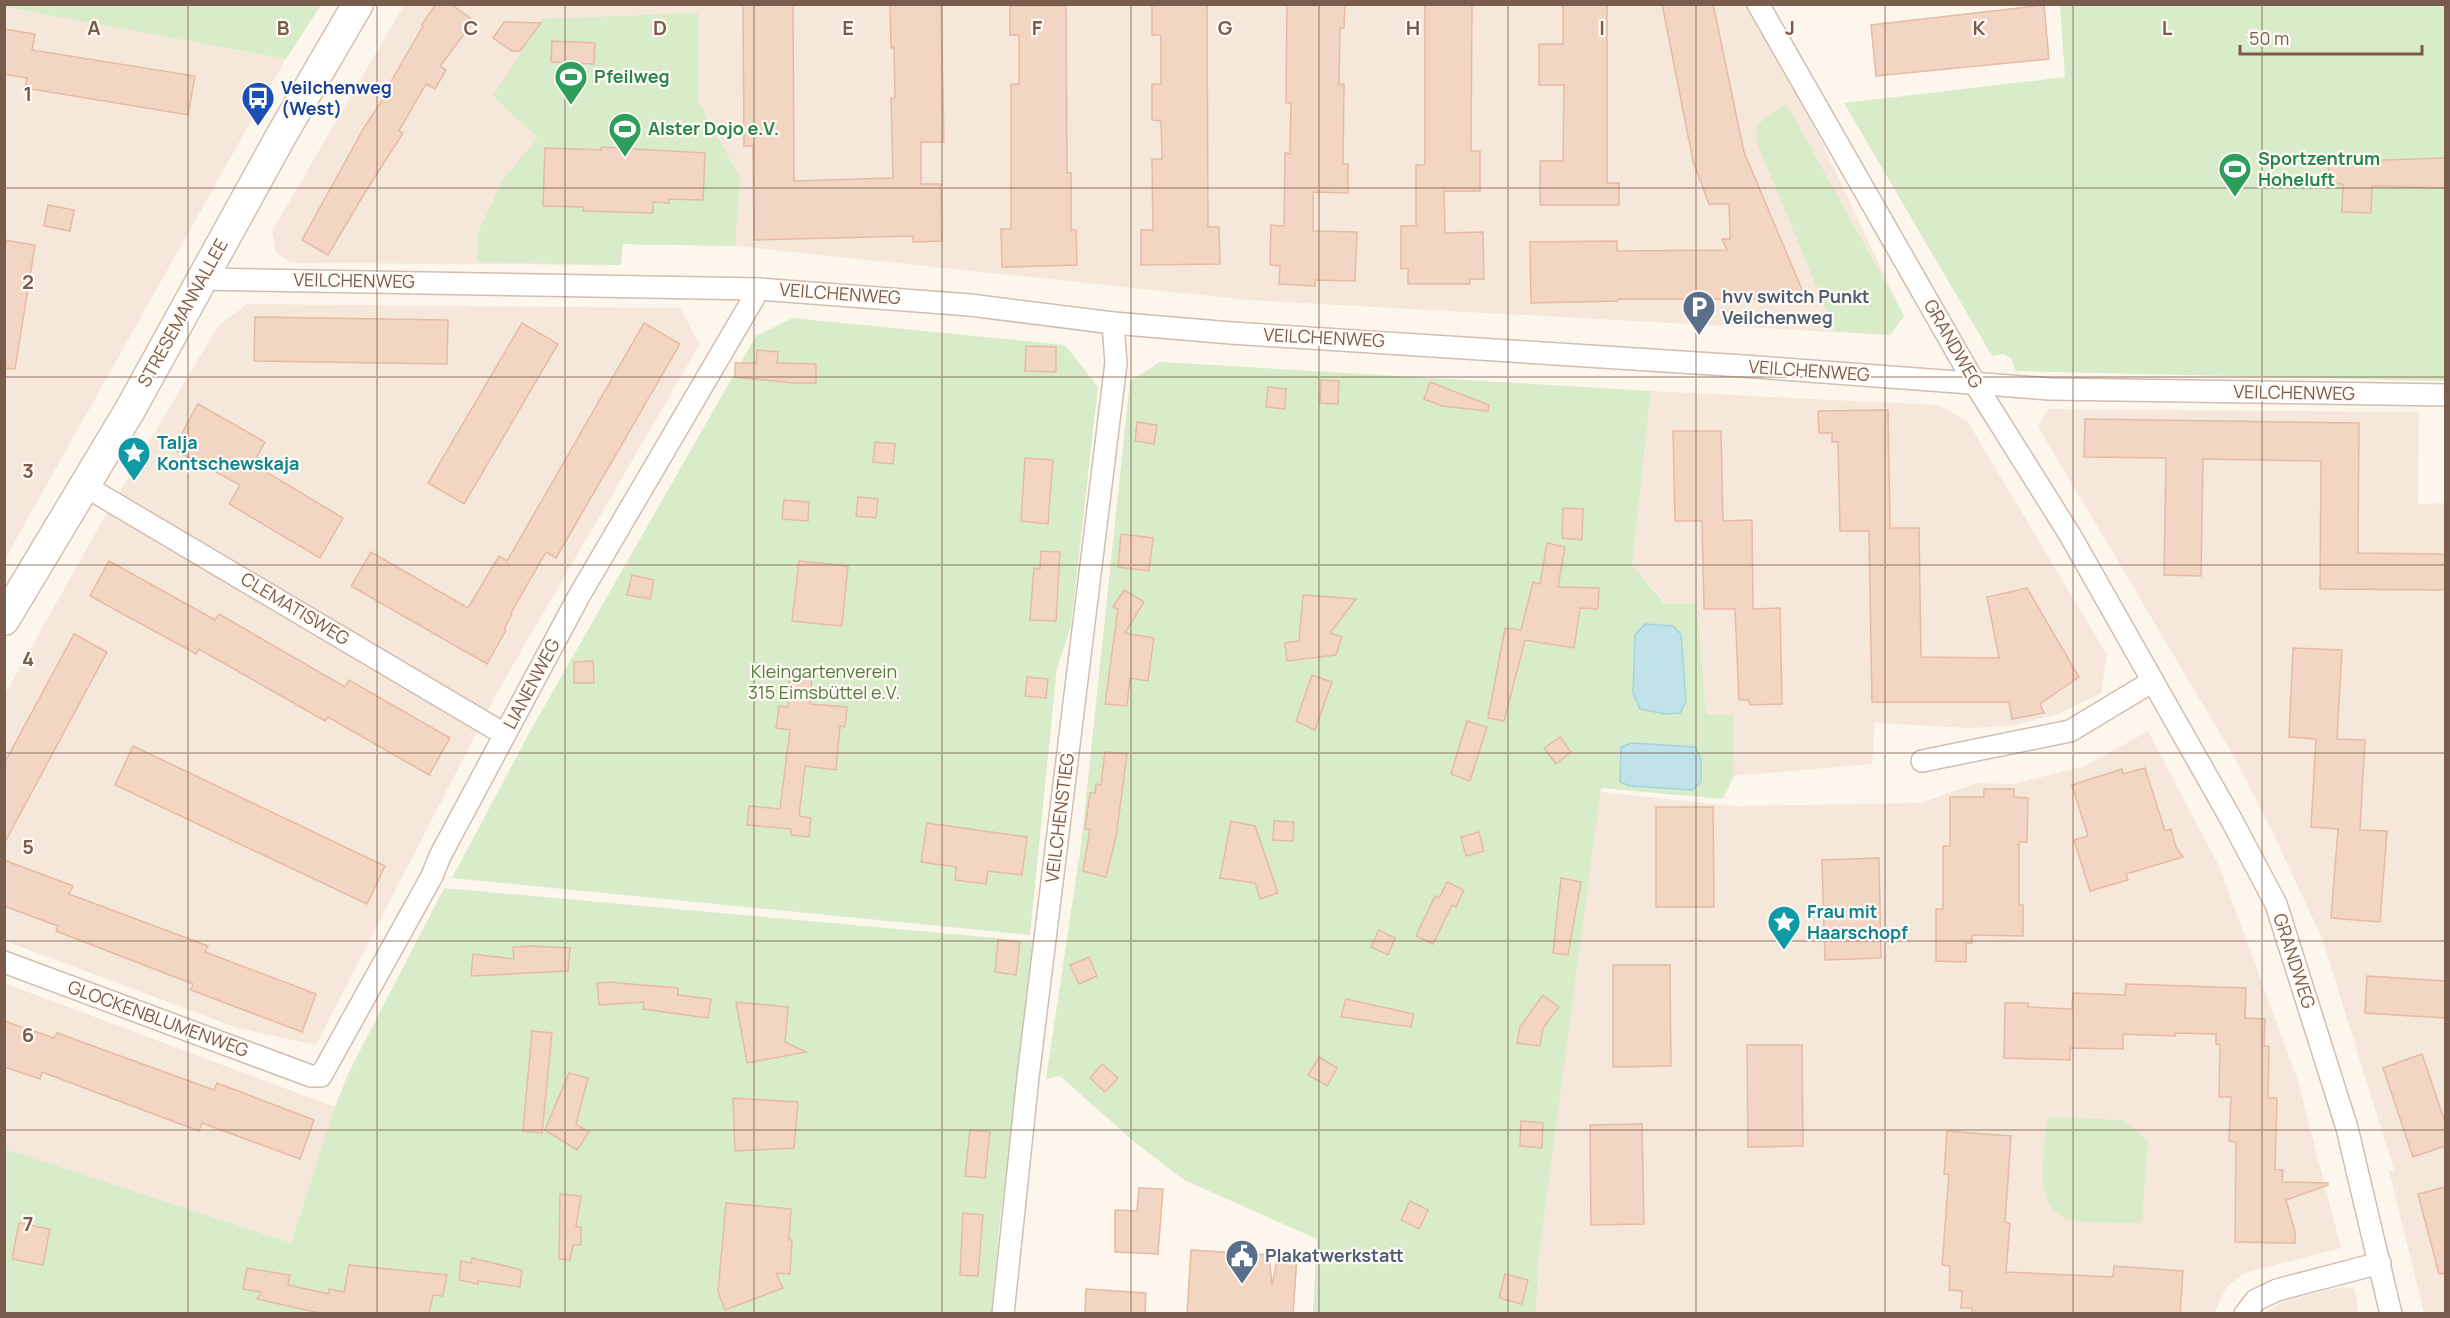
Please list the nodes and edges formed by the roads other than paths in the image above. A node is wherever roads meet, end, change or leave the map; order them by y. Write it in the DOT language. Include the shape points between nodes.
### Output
graph roads {
  1 [pos="358,4"];
  2 [pos="1758,4"];
  3 [pos="202,279"];
  4 [pos="759,289"];
  5 [pos="1113,323"];
  6 [pos="1974,382"];
  7 [pos="2445,395"];
  8 [pos="85,486"];
  9 [pos="4,620"];
  10 [pos="2153,681"];
  11 [pos="504,734"];
  12 [pos="1922,761"];
  13 [pos="4,962"];
  14 [pos="311,1076"];
  15 [pos="2380,1263"];
  16 [pos="1003,1314"];
  17 [pos="2245,1314"];
  18 [pos="2391,1314"];
  1 -- 3 [label="street, STRESEMANNALLEE"];
  2 -- 6 [label="street, GRANDWEG"];
  3 -- 4 [label="street, VEILCHENWEG"];
  3 -- 8 [label="street, STRESEMANNALLEE"];
  4 -- 5 [label="street, VEILCHENWEG" via="970,305"];
  4 -- 11 [label="street, LIANENWEG" via="579,596"];
  5 -- 6 [label="street, VEILCHENWEG"];
  5 -- 16 [label="street, VEILCHENSTIEG" via="1116,363 1028,1077"];
  6 -- 7 [label="street, VEILCHENWEG" via="2050,389"];
  6 -- 10 [label="street, GRANDWEG" via="2070,535"];
  8 -- 9 [label="street, STRESEMANNALLEE"];
  8 -- 11 [label="street, CLEMATISWEG"];
  10 -- 12 [label="street" via="2070,731"];
  10 -- 15 [label="street, GRANDWEG" via="2276,904 2348,1128"];
  11 -- 14 [label="street, LIANENWEG" via="432,876 321,1076"];
  13 -- 14 [label="street, GLOCKENBLUMENWEG"];
  15 -- 17 [label="street" via="2277,1290 2256,1300"];
  15 -- 18 [label="street, GRANDWEG"];
}
